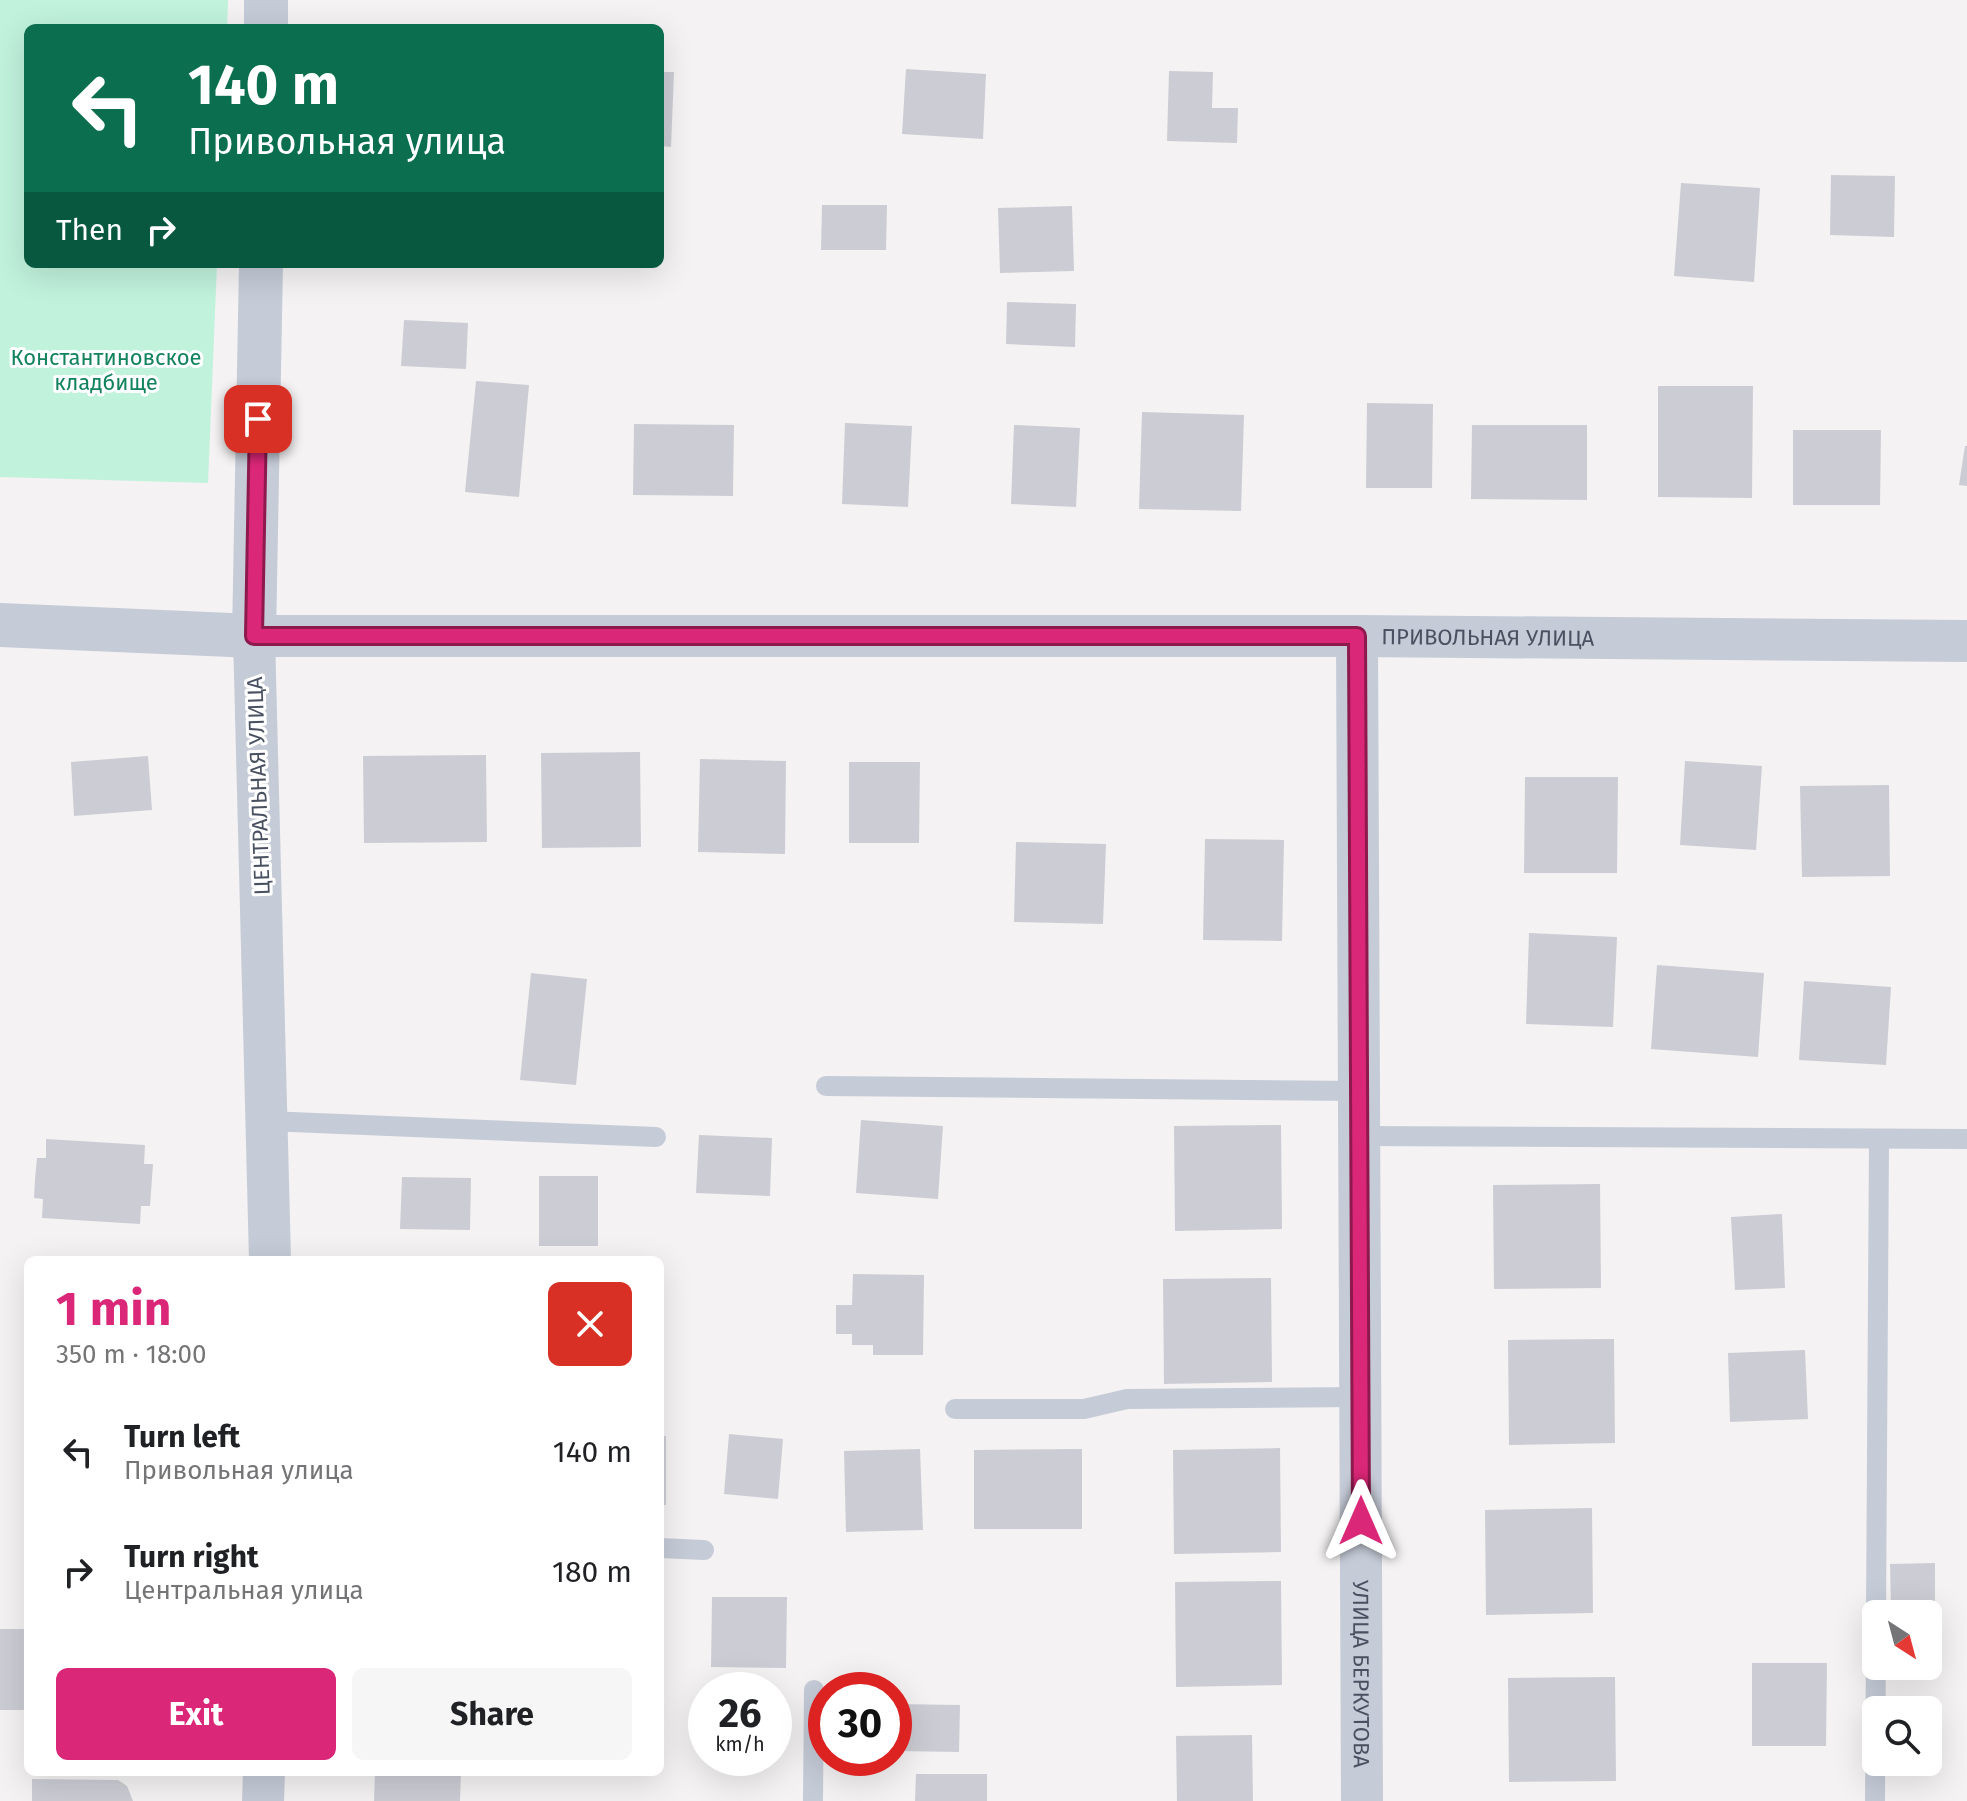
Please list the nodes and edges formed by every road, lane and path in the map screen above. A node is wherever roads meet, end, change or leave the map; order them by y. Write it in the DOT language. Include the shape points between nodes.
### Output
graph roads {
  1 [pos="266,0"];
  2 [pos="266,24"];
  3 [pos="261,268"];
  4 [pos="0,625"];
  5 [pos="254,636"];
  6 [pos="1357,636"];
  7 [pos="1967,641"];
  8 [pos="826,1086"];
  9 [pos="1359,1091"];
  10 [pos="267,1121"];
  11 [pos="1359,1136"];
  12 [pos="656,1137"];
  13 [pos="1967,1139"];
  14 [pos="1879,1141"];
  15 [pos="270,1256"];
  16 [pos="1360,1397"];
  17 [pos="955,1409"];
  18 [pos="664,1548"];
  19 [pos="704,1550"];
  20 [pos="1876,1600"];
  21 [pos="1876,1680"];
  22 [pos="264,1776"];
  23 [pos="813,1776"];
  24 [pos="263,1801"];
  25 [pos="813,1801"];
  26 [pos="1362,1801"];
  27 [pos="1875,1801"];
  1 -- 2 [label="street"];
  3 -- 5 [label="street, ЦЕНТРАЛЬНАЯ УЛИЦА"];
  4 -- 5 [label="street, ПРИВОЛЬНАЯ УЛИЦА"];
  5 -- 6 [label="street, ПРИВОЛЬНАЯ УЛИЦА"];
  5 -- 10 [label="street, ЦЕНТРАЛЬНАЯ УЛИЦА"];
  6 -- 7 [label="street, ПРИВОЛЬНАЯ УЛИЦА"];
  6 -- 9 [label="street, УЛИЦА БЕРКУТОВА"];
  8 -- 9 [label="lane"];
  9 -- 11 [label="street, УЛИЦА БЕРКУТОВА"];
  10 -- 12 [label="lane"];
  10 -- 15 [label="street, ЦЕНТРАЛЬНАЯ УЛИЦА"];
  11 -- 14 [label="lane"];
  11 -- 16 [label="street, УЛИЦА БЕРКУТОВА"];
  13 -- 14 [label="lane"];
  14 -- 20 [label="lane"];
  16 -- 17 [label="lane" via="1127,1399 1084,1409"];
  16 -- 26 [label="street, УЛИЦА БЕРКУТОВА"];
  18 -- 19 [label="lane"];
  21 -- 27 [label="lane"];
  22 -- 24 [label="street"];
  23 -- 25 [label="lane"];
}
